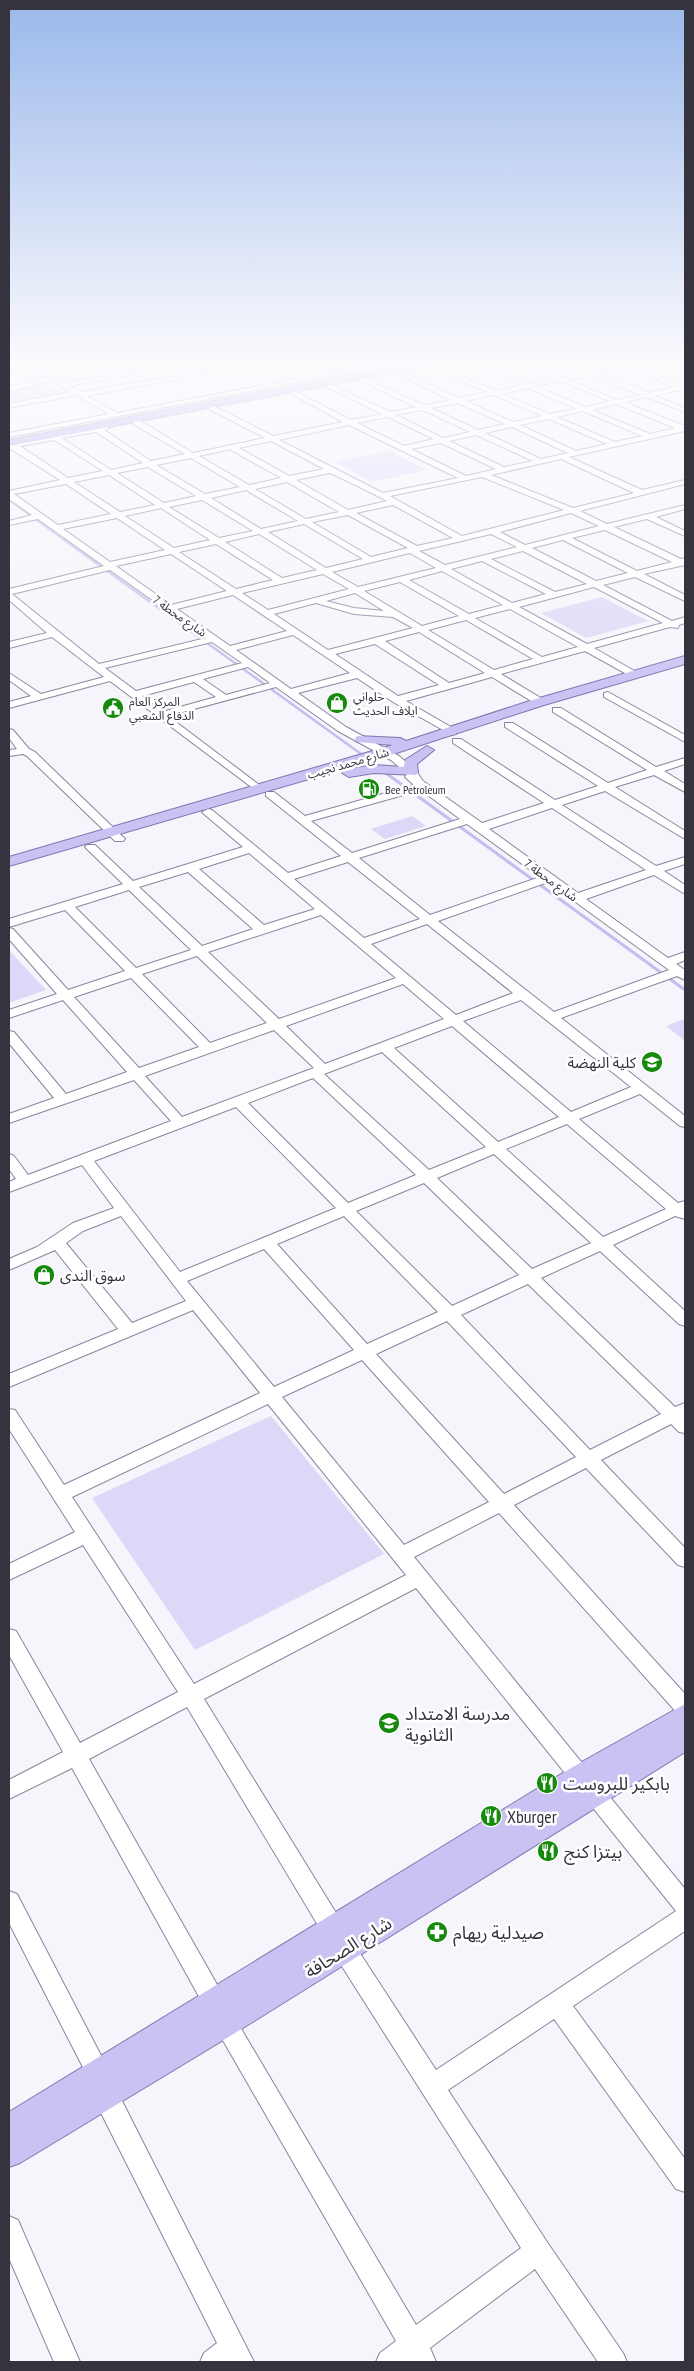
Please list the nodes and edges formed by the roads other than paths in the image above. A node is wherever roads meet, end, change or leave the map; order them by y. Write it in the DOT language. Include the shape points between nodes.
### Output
graph roads {
  1 [pos="58,476"];
  2 [pos="99,476"];
  3 [pos="116,476"];
  4 [pos="168,476"];
  5 [pos="226,476"];
  6 [pos="282,476"];
  7 [pos="307,476"];
  8 [pos="342,476"];
  9 [pos="460,476"];
  10 [pos="482,476"];
  11 [pos="487,476"];
  12 [pos="603,476"];
  13 [pos="467,479"];
  14 [pos="289,480"];
  15 [pos="67,482"];
  16 [pos="685,482"];
  17 [pos="247,489"];
  18 [pos="650,490"];
  19 [pos="641,493"];
  20 [pos="9,494"];
  21 [pos="379,494"];
  22 [pos="205,498"];
  23 [pos="668,498"];
  24 [pos="394,502"];
  25 [pos="676,502"];
  26 [pos="164,506"];
  27 [pos="685,506"];
  28 [pos="573,511"];
  29 [pos="347,512"];
  30 [pos="40,516"];
  31 [pos="119,516"];
  32 [pos="649,517"];
  33 [pos="304,521"];
  34 [pos="9,522"];
  35 [pos="57,528"];
  36 [pos="607,528"];
  37 [pos="260,530"];
  38 [pos="492,531"];
  39 [pos="685,534"];
  40 [pos="460,538"];
  41 [pos="565,538"];
  42 [pos="216,541"];
  43 [pos="525,548"];
  44 [pos="413,550"];
  45 [pos="173,551"];
  46 [pos="483,558"];
  47 [pos="370,560"];
  48 [pos="683,563"];
  49 [pos="110,566"];
  50 [pos="443,568"];
  51 [pos="326,570"];
  52 [pos="637,573"];
  53 [pos="400,578"];
  54 [pos="280,581"];
  55 [pos="596,584"];
  56 [pos="354,590"];
  57 [pos="9,592"];
  58 [pos="234,592"];
  59 [pos="555,595"];
  60 [pos="9,596"];
  61 [pos="685,598"];
  62 [pos="317,600"];
  63 [pos="512,606"];
  64 [pos="169,608"];
  65 [pos="267,613"];
  66 [pos="397,614"];
  67 [pos="468,617"];
  68 [pos="685,620"];
  69 [pos="671,624"];
  70 [pos="421,629"];
  71 [pos="685,631"];
  72 [pos="295,632"];
  73 [pos="54,634"];
  74 [pos="213,639"];
  75 [pos="376,640"];
  76 [pos="9,645"];
  77 [pos="586,647"];
  78 [pos="228,649"];
  79 [pos="328,653"];
  80 [pos="541,660"];
  81 [pos="685,660"];
  82 [pos="249,664"];
  83 [pos="98,667"];
  84 [pos="685,672"];
  85 [pos="359,674"];
  86 [pos="493,674"];
  87 [pos="635,675"];
  88 [pos="9,676"];
  89 [pos="112,678"];
  90 [pos="195,678"];
  91 [pos="277,684"];
  92 [pos="447,686"];
  93 [pos="290,692"];
  94 [pos="134,695"];
  95 [pos="608,695"];
  96 [pos="39,697"];
  97 [pos="224,698"];
  98 [pos="397,700"];
  99 [pos="540,702"];
  100 [pos="9,706"];
  101 [pos="557,710"];
  102 [pos="161,715"];
  103 [pos="509,725"];
  104 [pos="9,732"];
  105 [pos="455,736"];
  106 [pos="359,739"];
  107 [pos="685,740"];
  108 [pos="426,745"];
  109 [pos="26,751"];
  110 [pos="9,753"];
  111 [pos="685,761"];
  112 [pos="400,767"];
  113 [pos="341,770"];
  114 [pos="655,771"];
  115 [pos="608,786"];
  116 [pos="685,788"];
  117 [pos="264,792"];
  118 [pos="554,804"];
  119 [pos="208,812"];
  120 [pos="303,820"];
  121 [pos="468,820"];
  122 [pos="479,828"];
  123 [pos="116,835"];
  124 [pos="685,836"];
  125 [pos="91,847"];
  126 [pos="250,849"];
  127 [pos="350,858"];
  128 [pos="685,860"];
  129 [pos="9,862"];
  130 [pos="190,867"];
  131 [pos="9,870"];
  132 [pos="655,870"];
  133 [pos="285,878"];
  134 [pos="548,878"];
  135 [pos="130,886"];
  136 [pos="685,890"];
  137 [pos="576,898"];
  138 [pos="67,905"];
  139 [pos="323,910"];
  140 [pos="428,920"];
  141 [pos="9,923"];
  142 [pos="262,930"];
  143 [pos="9,932"];
  144 [pos="362,943"];
  145 [pos="200,951"];
  146 [pos="685,956"];
  147 [pos="667,963"];
  148 [pos="133,973"];
  149 [pos="682,973"];
  150 [pos="405,979"];
  151 [pos="524,994"];
  152 [pos="64,995"];
  153 [pos="9,1014"];
  154 [pos="553,1017"];
  155 [pos="453,1021"];
  156 [pos="277,1024"];
  157 [pos="9,1035"];
  158 [pos="384,1046"];
  159 [pos="208,1049"];
  160 [pos="318,1071"];
  161 [pos="136,1074"];
  162 [pos="642,1088"];
  163 [pos="63,1100"];
  164 [pos="238,1101"];
  165 [pos="9,1119"];
  166 [pos="568,1119"];
  167 [pos="683,1119"];
  168 [pos="180,1122"];
  169 [pos="498,1147"];
  170 [pos="84,1158"];
  171 [pos="9,1159"];
  172 [pos="426,1176"];
  173 [pos="25,1180"];
  174 [pos="9,1186"];
  175 [pos="346,1209"];
  176 [pos="123,1210"];
  177 [pos="683,1211"];
  178 [pos="56,1241"];
  179 [pos="266,1242"];
  180 [pos="603,1244"];
  181 [pos="9,1265"];
  182 [pos="530,1277"];
  183 [pos="177,1279"];
  184 [pos="196,1302"];
  185 [pos="450,1314"];
  186 [pos="685,1320"];
  187 [pos="129,1330"];
  188 [pos="366,1352"];
  189 [pos="9,1381"];
  190 [pos="271,1395"];
  191 [pos="9,1415"];
  192 [pos="681,1417"];
  193 [pos="590,1458"];
  194 [pos="60,1495"];
  195 [pos="503,1502"];
  196 [pos="86,1536"];
  197 [pos="401,1555"];
  198 [pos="685,1560"];
  199 [pos="9,1572"];
  200 [pos="418,1576"];
  201 [pos="9,1637"];
  202 [pos="191,1696"];
  203 [pos="685,1708"];
  204 [pos="685,1714"];
  205 [pos="685,1738"];
  206 [pos="75,1756"];
  207 [pos="588,1785"];
  208 [pos="9,1790"];
  209 [pos="9,1901"];
  210 [pos="685,1906"];
  211 [pos="685,1918"];
  212 [pos="339,1939"];
  213 [pos="557,2003"];
  214 [pos="220,2013"];
  215 [pos="102,2084"];
  216 [pos="433,2086"];
  217 [pos="9,2129"];
  218 [pos="9,2152"];
  219 [pos="685,2180"];
  220 [pos="9,2229"];
  221 [pos="538,2251"];
  222 [pos="417,2353"];
  223 [pos="230,2358"];
  224 [pos="67,2362"];
  225 [pos="389,2362"];
  226 [pos="614,2362"];
  1 -- 15 [label="street"];
  2 -- 15 [label="street"];
  3 -- 26 [label="street"];
  4 -- 22 [label="street"];
  5 -- 17 [label="street"];
  6 -- 14 [label="street"];
  7 -- 14 [label="street"];
  8 -- 21 [label="street"];
  9 -- 13 [label="street"];
  10 -- 13 [label="street"];
  11 -- 28 [label="street"];
  12 -- 19 [label="street"];
  13 -- 21 [label="street" via="398,494"];
  14 -- 17 [label="street"];
  14 -- 29 [label="street"];
  15 -- 20 [label="street"];
  15 -- 31 [label="street"];
  16 -- 18 [label="street"];
  17 -- 22 [label="street"];
  17 -- 33 [label="street"];
  18 -- 19 [label="street"];
  18 -- 23 [label="street"];
  19 -- 28 [label="street"];
  20 -- 30 [label="street, شارع محطة 7"];
  21 -- 24 [label="street"];
  22 -- 26 [label="street"];
  22 -- 37 [label="street"];
  24 -- 29 [label="street"];
  24 -- 40 [label="street"];
  25 -- 27 [label="street"];
  26 -- 31 [label="street"];
  26 -- 42 [label="street"];
  27 -- 32 [label="street"];
  28 -- 36 [label="street"];
  28 -- 38 [label="street"];
  29 -- 33 [label="street"];
  29 -- 44 [label="street"];
  30 -- 34 [label="street"];
  30 -- 35 [label="street, شارع محطة 7"];
  31 -- 35 [label="street"];
  31 -- 45 [label="street"];
  32 -- 36 [label="street"];
  32 -- 39 [label="street"];
  33 -- 37 [label="street"];
  33 -- 47 [label="street"];
  35 -- 49 [label="street, شارع محطة 7"];
  36 -- 41 [label="street"];
  36 -- 48 [label="street"];
  37 -- 42 [label="street"];
  37 -- 51 [label="street"];
  38 -- 40 [label="street"];
  38 -- 43 [label="street"];
  40 -- 44 [label="street"];
  41 -- 43 [label="street"];
  41 -- 52 [label="street"];
  42 -- 45 [label="street"];
  42 -- 54 [label="street"];
  43 -- 46 [label="street"];
  43 -- 55 [label="street"];
  44 -- 47 [label="street"];
  44 -- 50 [label="street"];
  45 -- 49 [label="street"];
  45 -- 58 [label="street"];
  46 -- 50 [label="street"];
  46 -- 59 [label="street"];
  47 -- 51 [label="street"];
  48 -- 52 [label="street"];
  49 -- 57 [label="street"];
  49 -- 64 [label="street, شارع محطة 7"];
  50 -- 53 [label="street"];
  50 -- 63 [label="street"];
  51 -- 54 [label="street"];
  51 -- 56 [label="street"];
  52 -- 55 [label="street"];
  52 -- 61 [label="street"];
  53 -- 56 [label="street"];
  53 -- 67 [label="street"];
  54 -- 58 [label="street"];
  55 -- 59 [label="street"];
  55 -- 69 [label="street"];
  56 -- 62 [label="street"];
  56 -- 66 [label="street"];
  58 -- 64 [label="street"];
  58 -- 65 [label="street"];
  59 -- 63 [label="street"];
  60 -- 73 [label="street" via="21,611"];
  62 -- 65 [label="street"];
  62 -- 66 [label="street" via="326,605 364,612"];
  63 -- 67 [label="street"];
  63 -- 77 [label="street"];
  64 -- 74 [label="street, شارع محطة 7"];
  65 -- 72 [label="street"];
  66 -- 70 [label="street"];
  67 -- 70 [label="street"];
  67 -- 80 [label="street"];
  68 -- 69 [label="street"];
  69 -- 71 [label="street"];
  69 -- 77 [label="street"];
  70 -- 75 [label="street"];
  70 -- 86 [label="street"];
  72 -- 78 [label="street"];
  72 -- 79 [label="street"];
  73 -- 76 [label="street"];
  73 -- 83 [label="street"];
  74 -- 78 [label="street, شارع محطة 7"];
  74 -- 83 [label="street"];
  75 -- 79 [label="street"];
  75 -- 92 [label="street"];
  77 -- 80 [label="street"];
  77 -- 87 [label="street"];
  78 -- 82 [label="street, شارع محطة 7"];
  79 -- 85 [label="street"];
  80 -- 86 [label="street"];
  81 -- 87 [label="main road, شارع محمد نجيب"];
  82 -- 90 [label="street"];
  82 -- 91 [label="street, شارع محطة 7"];
  83 -- 89 [label="street"];
  84 -- 95 [label="main road, شارع محمد نجيب"];
  85 -- 93 [label="street"];
  85 -- 98 [label="street"];
  86 -- 92 [label="street"];
  86 -- 99 [label="street"];
  87 -- 99 [label="main road, شارع محمد نجيب"];
  88 -- 96 [label="street"];
  89 -- 94 [label="street"];
  89 -- 96 [label="street"];
  90 -- 94 [label="street"];
  90 -- 97 [label="street"];
  91 -- 93 [label="street, شارع محطة 7"];
  91 -- 97 [label="street"];
  92 -- 98 [label="street"];
  93 -- 106 [label="street, شارع محطة 7"];
  94 -- 102 [label="street"];
  95 -- 101 [label="main road, شارع محمد نجيب"];
  95 -- 107 [label="street"];
  96 -- 100 [label="street"];
  97 -- 102 [label="street"];
  98 -- 105 [label="street"];
  99 -- 105 [label="main road, شارع محمد نجيب"];
  101 -- 103 [label="main road, شارع محمد نجيب"];
  101 -- 114 [label="street"];
  102 -- 117 [label="street"];
  103 -- 105 [label="main road, شارع محمد نجيب"];
  103 -- 115 [label="street"];
  104 -- 109 [label="street"];
  105 -- 108 [label="main road, شارع محمد نجيب"];
  105 -- 118 [label="street"];
  106 -- 108 [label="main road"];
  106 -- 112 [label="street, شارع محطة 7"];
  106 -- 113 [label="main road" via="358,754"];
  108 -- 112 [label="main road, شارع محمد نجيب"];
  108 -- 112 [label="main road" via="410,763"];
  109 -- 110 [label="street"];
  109 -- 123 [label="street"];
  111 -- 114 [label="street"];
  112 -- 113 [label="main road, شارع محمد نجيب"];
  112 -- 120 [label="street"];
  112 -- 121 [label="street, شارع محطة 7"];
  113 -- 117 [label="main road, شارع محمد نجيب"];
  114 -- 115 [label="street"];
  114 -- 116 [label="street"];
  115 -- 118 [label="street"];
  115 -- 124 [label="street"];
  117 -- 119 [label="main road, شارع محمد نجيب"];
  117 -- 120 [label="street"];
  117 -- 123 [label="main road, شارع محمد نجيب"];
  118 -- 122 [label="street"];
  118 -- 132 [label="street"];
  119 -- 123 [label="main road, شارع محمد نجيب"];
  119 -- 126 [label="street"];
  120 -- 127 [label="street"];
  121 -- 122 [label="street, شارع محطة 7"];
  121 -- 127 [label="street"];
  122 -- 134 [label="street, شارع محطة 7"];
  123 -- 125 [label="main road, شارع محمد نجيب"];
  123 -- 129 [label="main road, شارع محمد نجيب"];
  125 -- 131 [label="main road, شارع محمد نجيب"];
  125 -- 135 [label="street"];
  126 -- 130 [label="street"];
  126 -- 133 [label="street"];
  127 -- 133 [label="street"];
  127 -- 140 [label="street"];
  128 -- 132 [label="street"];
  130 -- 135 [label="street"];
  130 -- 142 [label="street"];
  132 -- 136 [label="street"];
  132 -- 137 [label="street"];
  133 -- 139 [label="street"];
  134 -- 137 [label="street, شارع محطة 7"];
  134 -- 140 [label="street"];
  135 -- 138 [label="street"];
  135 -- 145 [label="street"];
  137 -- 147 [label="street, شارع محطة 7"];
  138 -- 141 [label="street"];
  138 -- 148 [label="street"];
  139 -- 142 [label="street"];
  139 -- 144 [label="street"];
  140 -- 144 [label="street"];
  140 -- 151 [label="street"];
  142 -- 145 [label="street"];
  143 -- 152 [label="street"];
  144 -- 150 [label="street"];
  145 -- 148 [label="street"];
  145 -- 156 [label="street"];
  146 -- 147 [label="street"];
  147 -- 149 [label="street, شارع محطة 7"];
  148 -- 152 [label="street"];
  148 -- 159 [label="street"];
  149 -- 154 [label="street"];
  150 -- 155 [label="street"];
  150 -- 156 [label="street"];
  151 -- 154 [label="street"];
  151 -- 155 [label="street"];
  152 -- 153 [label="street"];
  152 -- 161 [label="street"];
  154 -- 162 [label="street"];
  155 -- 158 [label="street"];
  155 -- 166 [label="street"];
  156 -- 159 [label="street"];
  156 -- 160 [label="street"];
  157 -- 163 [label="street"];
  158 -- 160 [label="street"];
  158 -- 169 [label="street"];
  159 -- 161 [label="street"];
  160 -- 164 [label="street"];
  160 -- 172 [label="street"];
  161 -- 163 [label="street"];
  161 -- 168 [label="street"];
  162 -- 166 [label="street"];
  162 -- 167 [label="street"];
  163 -- 165 [label="street"];
  164 -- 168 [label="street"];
  164 -- 175 [label="street"];
  166 -- 169 [label="street"];
  166 -- 177 [label="street"];
  168 -- 170 [label="street"];
  169 -- 172 [label="street"];
  169 -- 180 [label="street"];
  170 -- 173 [label="street"];
  170 -- 176 [label="street"];
  171 -- 173 [label="street"];
  172 -- 175 [label="street"];
  172 -- 182 [label="street"];
  173 -- 174 [label="street"];
  175 -- 179 [label="street"];
  175 -- 185 [label="street"];
  176 -- 178 [label="street" via="78,1227"];
  176 -- 183 [label="street"];
  177 -- 180 [label="street"];
  178 -- 181 [label="street" via="43,1251"];
  178 -- 187 [label="street"];
  179 -- 183 [label="street"];
  179 -- 188 [label="street"];
  180 -- 182 [label="street"];
  180 -- 186 [label="street"];
  182 -- 185 [label="street"];
  182 -- 192 [label="street"];
  183 -- 184 [label="street"];
  184 -- 187 [label="street"];
  184 -- 190 [label="street"];
  185 -- 188 [label="street"];
  185 -- 193 [label="street"];
  187 -- 189 [label="street"];
  188 -- 190 [label="street"];
  188 -- 195 [label="street"];
  190 -- 194 [label="street"];
  190 -- 197 [label="street"];
  191 -- 194 [label="street"];
  192 -- 193 [label="street"];
  193 -- 195 [label="street"];
  193 -- 198 [label="street"];
  194 -- 196 [label="street"];
  195 -- 197 [label="street"];
  195 -- 203 [label="street"];
  196 -- 199 [label="street"];
  196 -- 202 [label="street"];
  197 -- 200 [label="street"];
  200 -- 202 [label="street"];
  200 -- 207 [label="street"];
  201 -- 206 [label="street"];
  202 -- 206 [label="street"];
  202 -- 212 [label="street"];
  204 -- 207 [label="main road, شارع الصحافة"];
  205 -- 207 [label="main road, شارع الصحافة"];
  206 -- 208 [label="street"];
  206 -- 214 [label="street"];
  207 -- 210 [label="street"];
  207 -- 212 [label="main road, شارع الصحافة"];
  209 -- 215 [label="street"];
  211 -- 213 [label="street"];
  212 -- 214 [label="main road, شارع الصحافة"];
  212 -- 216 [label="street"];
  213 -- 216 [label="street"];
  213 -- 219 [label="street"];
  214 -- 215 [label="main road, شارع الصحافة"];
  214 -- 222 [label="street"];
  215 -- 217 [label="main road, شارع الصحافة"];
  215 -- 218 [label="main road, شارع الصحافة"];
  215 -- 223 [label="street"];
  216 -- 221 [label="street"];
  220 -- 224 [label="street"];
  221 -- 222 [label="street"];
  221 -- 226 [label="street"];
  222 -- 225 [label="street"];
}
